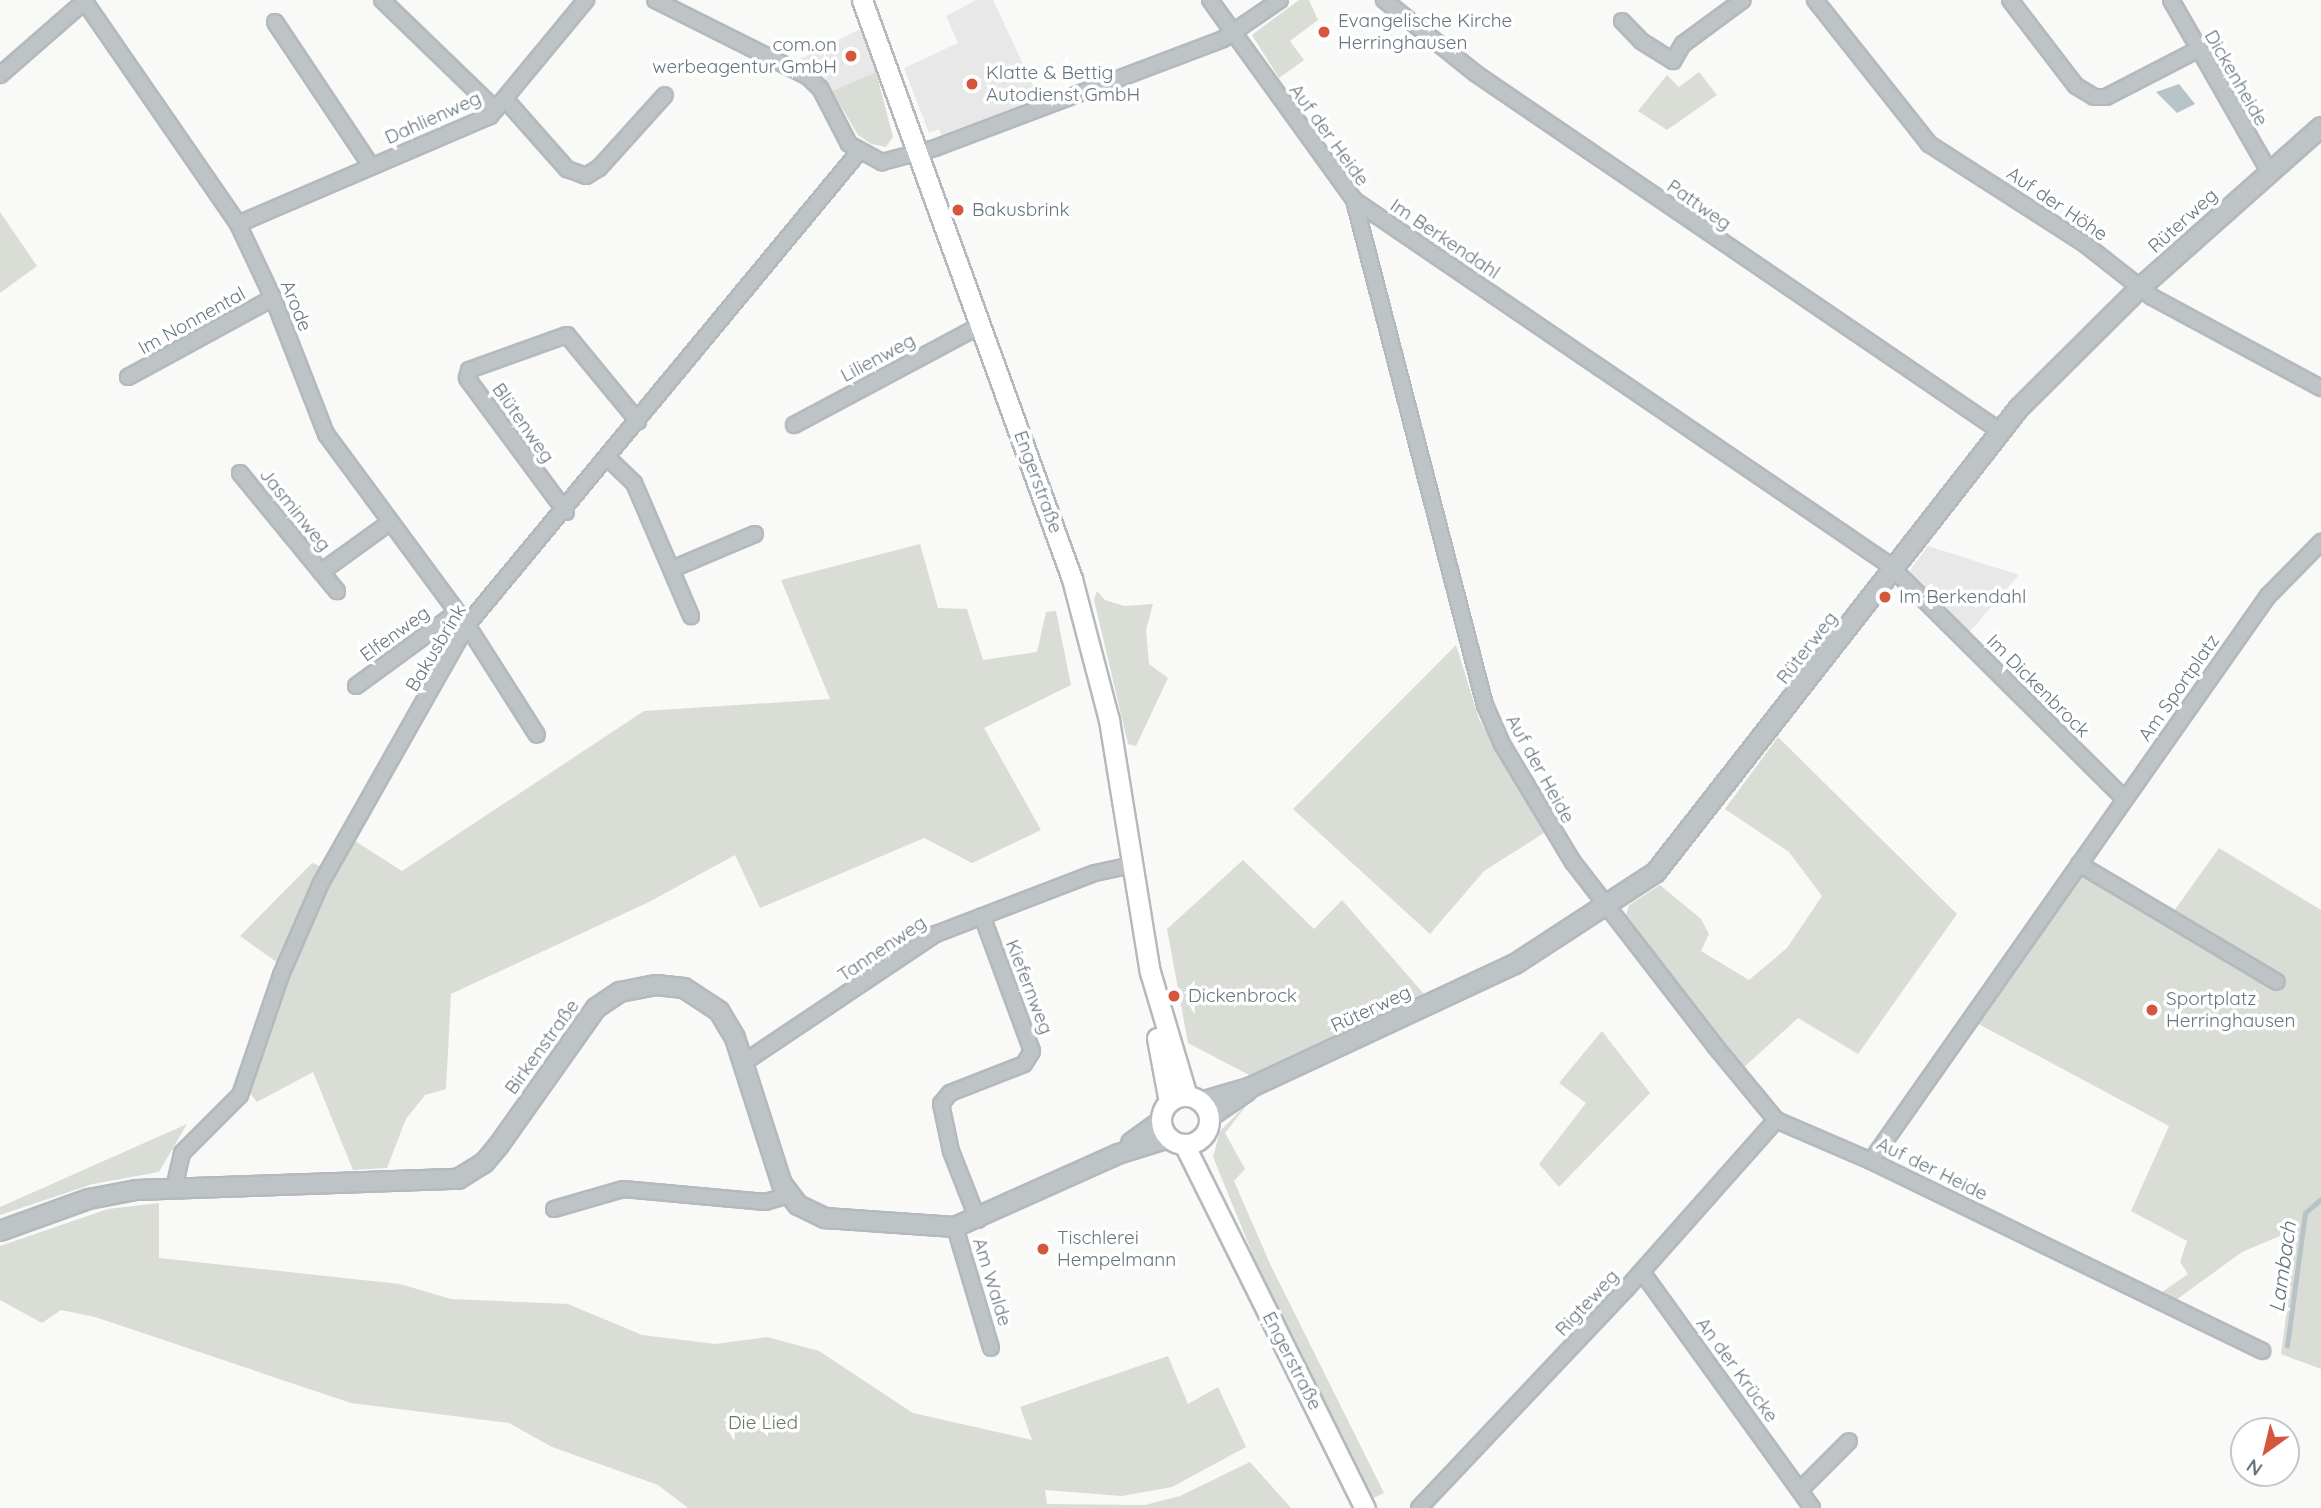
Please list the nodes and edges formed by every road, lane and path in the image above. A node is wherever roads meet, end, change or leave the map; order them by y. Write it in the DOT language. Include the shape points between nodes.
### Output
graph roads {
  1 [pos="586,0"];
  2 [pos="655,0"];
  3 [pos="862,0"];
  4 [pos="1210,0"];
  5 [pos="1280,0"];
  6 [pos="1384,0"];
  7 [pos="1743,0"];
  8 [pos="1815,0"];
  9 [pos="2010,0"];
  10 [pos="2171,0"];
  11 [pos="85,1"];
  12 [pos="388,2"];
  13 [pos="1622,21"];
  14 [pos="275,22"];
  15 [pos="1233,33"];
  16 [pos="2197,50"];
  17 [pos="0,75"];
  18 [pos="665,94"];
  19 [pos="501,105"];
  20 [pos="2321,127"];
  21 [pos="858,153"];
  22 [pos="918,154"];
  23 [pos="371,166"];
  24 [pos="2270,173"];
  25 [pos="1354,200"];
  26 [pos="238,223"];
  27 [pos="2141,287"];
  28 [pos="274,298"];
  29 [pos="981,325"];
  30 [pos="128,377"];
  31 [pos="2321,388"];
  32 [pos="638,421"];
  33 [pos="794,425"];
  34 [pos="2000,430"];
  35 [pos="609,459"];
  36 [pos="240,473"];
  37 [pos="566,512"];
  38 [pos="389,523"];
  39 [pos="755,534"];
  40 [pos="2321,542"];
  41 [pos="672,569"];
  42 [pos="1895,571"];
  43 [pos="321,572"];
  44 [pos="337,591"];
  45 [pos="456,613"];
  46 [pos="691,615"];
  47 [pos="467,625"];
  48 [pos="356,686"];
  49 [pos="537,735"];
  50 [pos="2124,799"];
  51 [pos="2079,864"];
  52 [pos="1134,865"];
  53 [pos="1608,905"];
  54 [pos="982,916"];
  55 [pos="2277,982"];
  56 [pos="743,1063"];
  57 [pos="1191,1104"];
  58 [pos="1776,1120"];
  59 [pos="1179,1135"];
  60 [pos="1871,1161"];
  61 [pos="174,1188"];
  62 [pos="789,1195"];
  63 [pos="554,1209"];
  64 [pos="978,1220"];
  65 [pos="956,1227"];
  66 [pos="0,1231"];
  67 [pos="1642,1272"];
  68 [pos="991,1348"];
  69 [pos="2262,1351"];
  70 [pos="1849,1441"];
  71 [pos="1800,1490"];
  72 [pos="1364,1508"];
  73 [pos="1419,1508"];
  74 [pos="1812,1508"];
  1 -- 19 [label="street, Dahlienweg"];
  2 -- 21 [label="street" via="807,76 820,88 841,132"];
  3 -- 22 [label="main road, Engerstraße"];
  4 -- 15 [label="street, Auf der Heide"];
  5 -- 15 [label="street"];
  6 -- 34 [label="street, Pattweg" via="1475,73"];
  7 -- 13 [label="street" via="1683,44 1673,61 1641,41"];
  8 -- 27 [label="street, Auf der Höhe" via="1929,144 2074,237"];
  9 -- 16 [label="street" via="2076,86 2094,97 2106,97"];
  10 -- 16 [label="street, Dickenheide"];
  11 -- 17 [label="street"];
  11 -- 26 [label="street, Arode"];
  12 -- 19 [label="street"];
  14 -- 23 [label="street, Dahlienweg"];
  15 -- 22 [label="street"];
  15 -- 25 [label="street, Auf der Heide"];
  16 -- 24 [label="street, Dickenheide"];
  18 -- 19 [label="street" via="599,168 586,176 567,169"];
  19 -- 23 [label="street, Dahlienweg"];
  20 -- 24 [label="street, Rüterweg"];
  21 -- 22 [label="street" via="881,162"];
  21 -- 32 [label="street, Bakusbrink"];
  22 -- 29 [label="main road, Engerstraße"];
  23 -- 26 [label="street, Dahlienweg"];
  24 -- 27 [label="street, Rüterweg"];
  25 -- 42 [label="street, Im Berkendahl"];
  25 -- 53 [label="street, Auf der Heide" via="1485,705 1547,825"];
  26 -- 28 [label="street, Arode"];
  27 -- 31 [label="street, Auf der Höhe"];
  27 -- 34 [label="street, Rüterweg" via="2047,377"];
  28 -- 30 [label="street, Im Nonnental"];
  28 -- 38 [label="street, Arode" via="326,434"];
  29 -- 33 [label="street, Lilienweg"];
  29 -- 52 [label="main road, Engerstraße" via="1080,605 1109,720"];
  32 -- 35 [label="street, Bakusbrink"];
  32 -- 37 [label="street, Blütenweg" via="567,335 474,368 467,378"];
  34 -- 42 [label="street, Rüterweg"];
  35 -- 37 [label="street, Bakusbrink"];
  35 -- 41 [label="street" via="634,483"];
  36 -- 43 [label="street, Jasminweg"];
  37 -- 47 [label="street, Bakusbrink"];
  38 -- 43 [label="street, Jasminweg"];
  38 -- 45 [label="street, Arode"];
  39 -- 41 [label="street"];
  40 -- 50 [label="street, Am Sportplatz" via="2268,596"];
  41 -- 46 [label="street"];
  42 -- 50 [label="street, Im Dickenbrock"];
  42 -- 53 [label="street, Rüterweg" via="1671,858"];
  43 -- 44 [label="street, Jasminweg"];
  45 -- 47 [label="street, Arode"];
  45 -- 48 [label="street, Elfenweg"];
  47 -- 49 [label="street, Arode"];
  47 -- 61 [label="street, Bakusbrink" via="321,883 281,975 240,1095 182,1153"];
  50 -- 51 [label="street, Am Sportplatz"];
  51 -- 55 [label="street"];
  51 -- 60 [label="street, Am Sportplatz"];
  52 -- 54 [label="street, Tannenweg" via="1095,873"];
  52 -- 57 [label="main road, Engerstraße" via="1152,982"];
  53 -- 57 [label="street, Rüterweg" via="1515,964 1249,1088"];
  53 -- 58 [label="street, Auf der Heide"];
  54 -- 56 [label="street, Tannenweg" via="936,934"];
  54 -- 64 [label="street, Kiefernweg" via="1032,1051 1024,1064 950,1093 941,1104 951,1151"];
  56 -- 61 [label="street, Birkenstraße" via="727,1023 698,994 669,985 637,987 596,1007 499,1145 484,1163 458,1179"];
  56 -- 62 [label="street, Birkenstraße"];
  57 -- 59 [label="main road"];
  57 -- 59 [label="main road"];
  58 -- 60 [label="street, Auf der Heide"];
  58 -- 67 [label="street, Rigteweg"];
  59 -- 64 [label="street" via="1118,1154"];
  59 -- 72 [label="main road, Engerstraße"];
  60 -- 69 [label="street, Auf der Heide"];
  61 -- 66 [label="street, Birkenstraße" via="89,1199"];
  62 -- 63 [label="street" via="765,1202 623,1189"];
  62 -- 65 [label="street" via="806,1210 835,1220"];
  64 -- 65 [label="street"];
  65 -- 68 [label="street, Am Walde"];
  67 -- 71 [label="street, An der Krücke"];
  67 -- 73 [label="street, Rigteweg"];
  70 -- 71 [label="street"];
  71 -- 74 [label="street, An der Krücke"];
}
